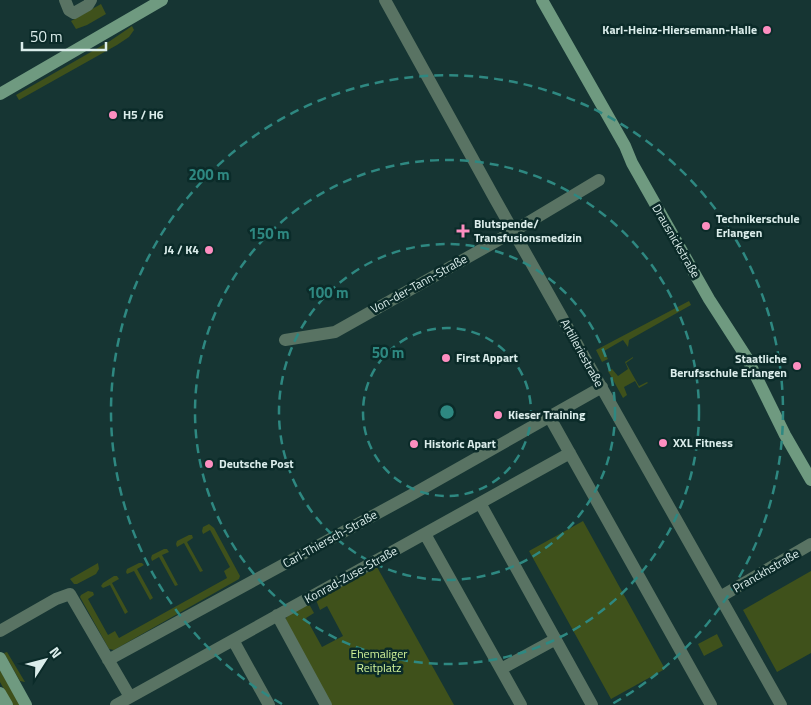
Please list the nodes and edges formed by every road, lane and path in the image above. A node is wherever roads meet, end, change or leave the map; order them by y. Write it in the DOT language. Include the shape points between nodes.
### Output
graph roads {
  1 [pos="65,0"];
  2 [pos="91,0"];
  3 [pos="162,0"];
  4 [pos="385,0"];
  5 [pos="542,0"];
  6 [pos="0,94"];
  7 [pos="599,180"];
  8 [pos="513,230"];
  9 [pos="285,340"];
  10 [pos="602,387"];
  11 [pos="549,416"];
  12 [pos="570,453"];
  13 [pos="811,480"];
  14 [pos="480,503"];
  15 [pos="425,534"];
  16 [pos="811,544"];
  17 [pos="720,597"];
  18 [pos="278,616"];
  19 [pos="0,631"];
  20 [pos="233,640"];
  21 [pos="556,640"];
  22 [pos="0,658"];
  23 [pos="108,660"];
  24 [pos="501,669"];
  25 [pos="0,693"];
  26 [pos="130,698"];
  27 [pos="6,705"];
  28 [pos="26,705"];
  29 [pos="116,705"];
  30 [pos="269,705"];
  31 [pos="325,705"];
  32 [pos="521,705"];
  33 [pos="592,705"];
  34 [pos="711,705"];
  35 [pos="781,705"];
  1 -- 2 [label="street" via="74,13"];
  3 -- 6 [label="main road"];
  4 -- 8 [label="street, Artilleriestraße"];
  5 -- 13 [label="main road, Drausnickstraße" via="665,223 748,358"];
  7 -- 8 [label="street, Von-der-Tann-Straße"];
  8 -- 9 [label="street, Von-der-Tann-Straße" via="335,332"];
  8 -- 10 [label="street, Artilleriestraße"];
  10 -- 11 [label="street, Carl-Thiersch-Straße"];
  10 -- 17 [label="street, Artilleriestraße"];
  11 -- 12 [label="street"];
  11 -- 23 [label="street, Carl-Thiersch-Straße"];
  12 -- 14 [label="street, Konrad-Zuse-Straße"];
  12 -- 34 [label="street"];
  14 -- 15 [label="street, Konrad-Zuse-Straße"];
  14 -- 21 [label="street"];
  15 -- 18 [label="street, Konrad-Zuse-Straße"];
  15 -- 24 [label="street"];
  16 -- 17 [label="street, Pranckhstraße"];
  17 -- 35 [label="street, Artilleriestraße"];
  18 -- 20 [label="street, Konrad-Zuse-Straße"];
  18 -- 31 [label="street"];
  19 -- 23 [label="street" via="70,594"];
  20 -- 26 [label="street, Konrad-Zuse-Straße"];
  20 -- 30 [label="street"];
  21 -- 24 [label="street"];
  21 -- 33 [label="street"];
  22 -- 28 [label="main road"];
  23 -- 26 [label="street"];
  24 -- 32 [label="street"];
  25 -- 27 [label="main road"];
  26 -- 29 [label="street, Konrad-Zuse-Straße"];
}
